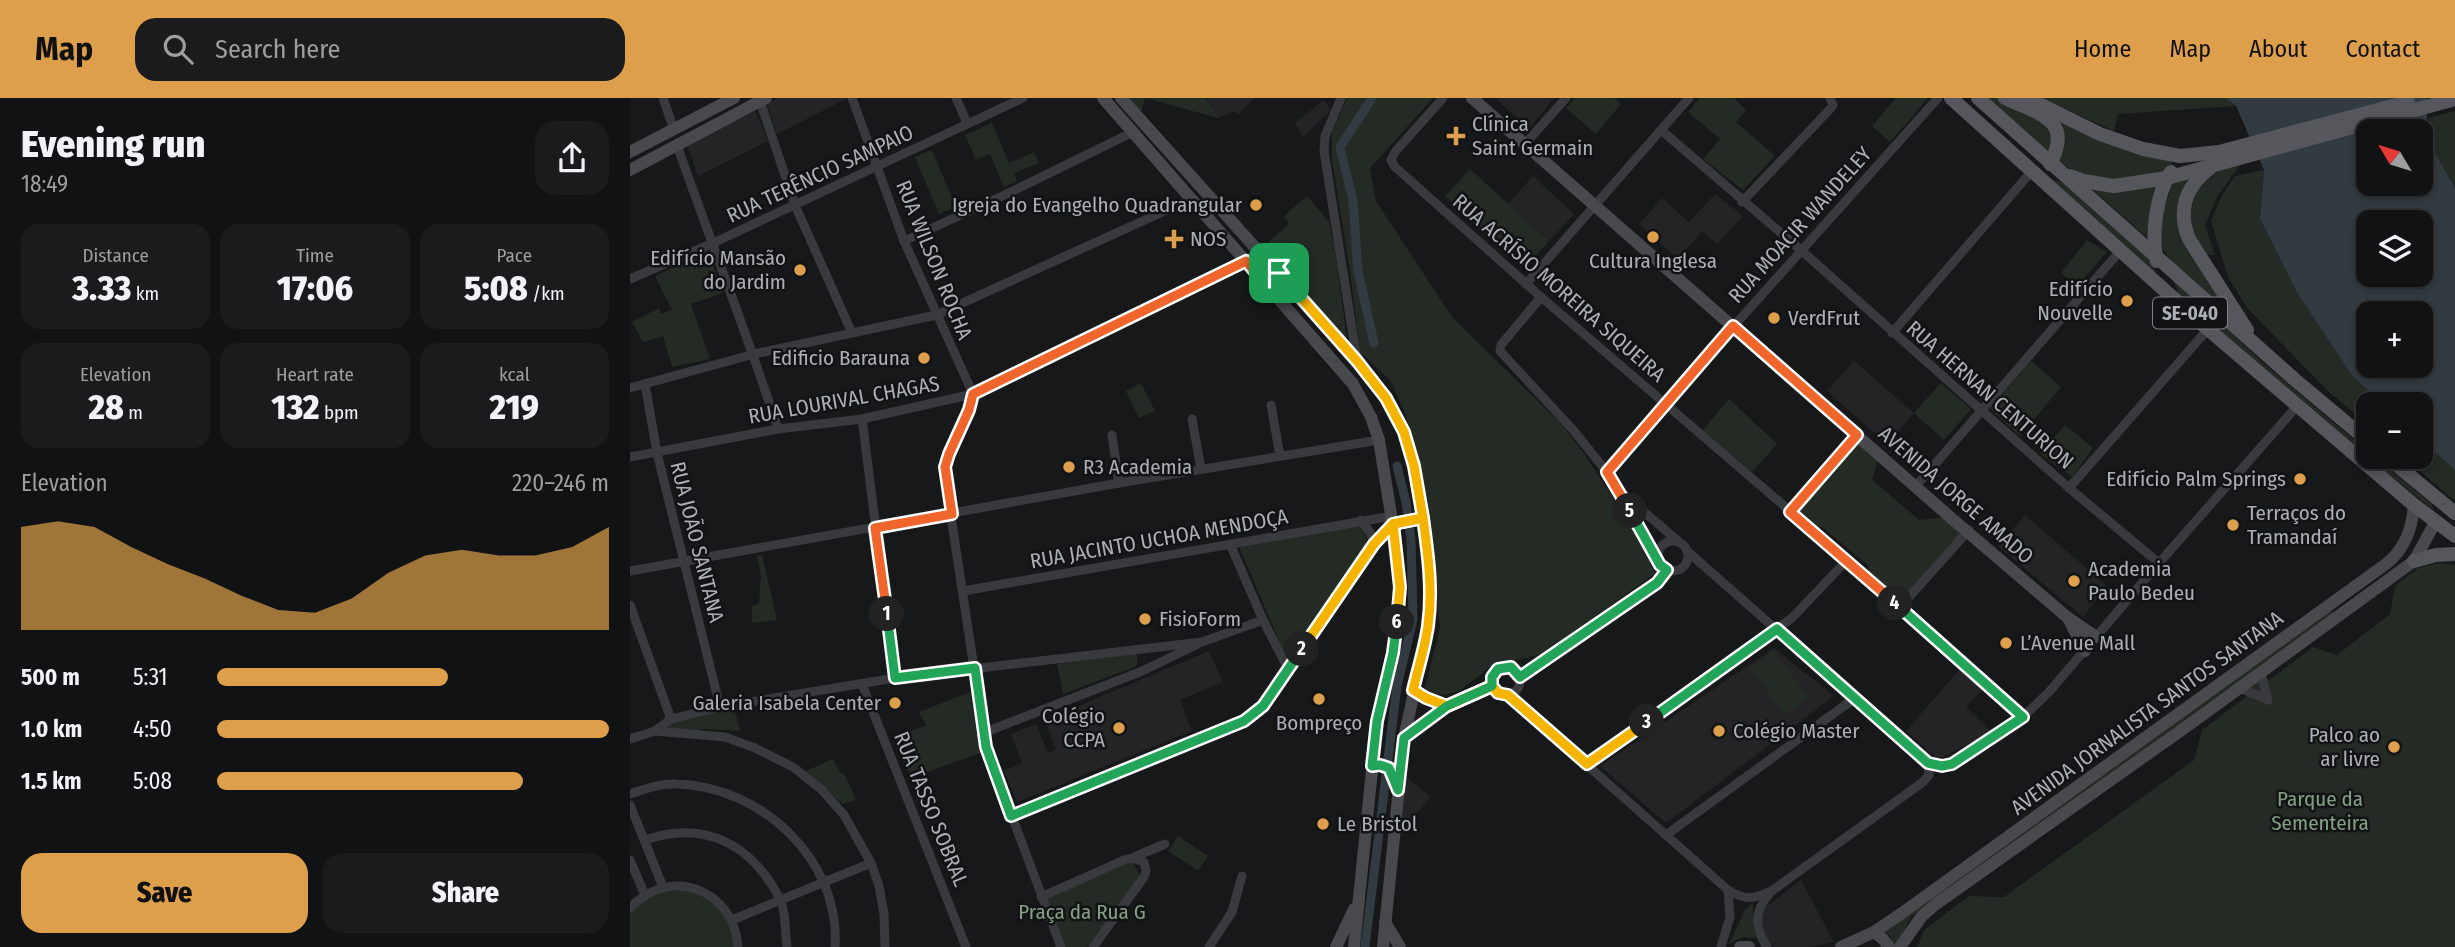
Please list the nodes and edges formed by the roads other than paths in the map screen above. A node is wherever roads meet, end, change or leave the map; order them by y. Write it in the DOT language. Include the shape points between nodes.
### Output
graph roads {
  1 [pos="663,98"];
  2 [pos="734,98"];
  3 [pos="852,98"];
  4 [pos="956,98"];
  5 [pos="1023,98"];
  6 [pos="1103,98"];
  7 [pos="1121,98"];
  8 [pos="1443,98"];
  9 [pos="1472,98"];
  10 [pos="1566,98"];
  11 [pos="1689,98"];
  12 [pos="1938,98"];
  13 [pos="1951,98"];
  14 [pos="1978,98"];
  15 [pos="2005,98"];
  16 [pos="2027,98"];
  17 [pos="2422,98"];
  18 [pos="2455,99"];
  19 [pos="763,100"];
  20 [pos="1337,100"];
  21 [pos="1831,101"];
  22 [pos="967,123"];
  23 [pos="674,130"];
  24 [pos="1661,130"];
  25 [pos="1133,132"];
  26 [pos="677,145"];
  27 [pos="1524,145"];
  28 [pos="630,152"];
  29 [pos="2013,154"];
  30 [pos="2191,155"];
  31 [pos="2218,160"];
  32 [pos="2050,164"];
  33 [pos="877,166"];
  34 [pos="630,170"];
  35 [pos="2031,172"];
  36 [pos="2167,178"];
  37 [pos="1191,199"];
  38 [pos="1742,202"];
  39 [pos="795,205"];
  40 [pos="1595,207"];
  41 [pos="1242,231"];
  42 [pos="1227,240"];
  43 [pos="904,241"];
  44 [pos="711,244"];
  45 [pos="1802,251"];
  46 [pos="2120,251"];
  47 [pos="2156,255"];
  48 [pos="1246,261"];
  49 [pos="1279,273"];
  50 [pos="630,279"];
  51 [pos="1265,284"];
  52 [pos="1526,284"];
  53 [pos="2168,293"];
  54 [pos="1541,297"];
  55 [pos="936,315"];
  56 [pos="1733,326"];
  57 [pos="2208,329"];
  58 [pos="852,333"];
  59 [pos="1892,333"];
  60 [pos="2255,342"];
  61 [pos="754,354"];
  62 [pos="1357,361"];
  63 [pos="645,384"];
  64 [pos="630,388"];
  65 [pos="973,394"];
  66 [pos="1664,404"];
  67 [pos="1271,405"];
  68 [pos="2298,405"];
  69 [pos="1982,410"];
  70 [pos="862,419"];
  71 [pos="1192,419"];
  72 [pos="778,429"];
  73 [pos="2356,430"];
  74 [pos="1112,435"];
  75 [pos="1857,435"];
  76 [pos="1379,440"];
  77 [pos="657,453"];
  78 [pos="1280,456"];
  79 [pos="630,457"];
  80 [pos="1201,469"];
  81 [pos="2402,469"];
  82 [pos="1607,472"];
  83 [pos="1119,483"];
  84 [pos="1916,486"];
  85 [pos="1616,487"];
  86 [pos="2069,488"];
  87 [pos="2439,500"];
  88 [pos="2414,505"];
  89 [pos="1790,512"];
  90 [pos="2455,513"];
  91 [pos="952,514"];
  92 [pos="1419,519"];
  93 [pos="1361,520"];
  94 [pos="1395,521"];
  95 [pos="2436,522"];
  96 [pos="875,528"];
  97 [pos="1969,530"];
  98 [pos="2455,536"];
  99 [pos="1678,541"];
  100 [pos="1230,544"];
  101 [pos="1374,544"];
  102 [pos="1688,551"];
  103 [pos="2455,554"];
  104 [pos="1847,560"];
  105 [pos="682,561"];
  106 [pos="1658,561"];
  107 [pos="2414,561"];
  108 [pos="2158,563"];
  109 [pos="1667,570"];
  110 [pos="630,571"];
  111 [pos="963,591"];
  112 [pos="2340,597"];
  113 [pos="630,605"];
  114 [pos="1900,607"];
  115 [pos="2067,617"];
  116 [pos="2340,617"];
  117 [pos="1264,620"];
  118 [pos="1777,629"];
  119 [pos="2096,637"];
  120 [pos="1202,642"];
  121 [pos="1139,649"];
  122 [pos="2085,650"];
  123 [pos="975,668"];
  124 [pos="1288,669"];
  125 [pos="1140,672"];
  126 [pos="2261,674"];
  127 [pos="1520,677"];
  128 [pos="895,678"];
  129 [pos="862,684"];
  130 [pos="1492,686"];
  131 [pos="2240,688"];
  132 [pos="1413,690"];
  133 [pos="1508,695"];
  134 [pos="1855,698"];
  135 [pos="1447,706"];
  136 [pos="720,707"];
  137 [pos="2023,717"];
  138 [pos="671,719"];
  139 [pos="655,731"];
  140 [pos="983,733"];
  141 [pos="1404,738"];
  142 [pos="630,739"];
  143 [pos="1928,763"];
  144 [pos="1587,764"];
  145 [pos="1376,765"];
  146 [pos="1398,790"];
  147 [pos="630,794"];
  148 [pos="630,805"];
  149 [pos="1011,816"];
  150 [pos="1666,835"];
  151 [pos="645,840"];
  152 [pos="1165,844"];
  153 [pos="1132,858"];
  154 [pos="630,859"];
  155 [pos="871,863"];
  156 [pos="1242,876"];
  157 [pos="823,883"];
  158 [pos="663,887"];
  159 [pos="1728,890"];
  160 [pos="1773,890"];
  161 [pos="645,895"];
  162 [pos="1041,897"];
  163 [pos="1359,900"];
  164 [pos="781,901"];
  165 [pos="630,908"];
  166 [pos="732,920"];
  167 [pos="1385,922"];
  168 [pos="1874,932"];
  169 [pos="738,947"];
  170 [pos="787,947"];
  171 [pos="835,947"];
  172 [pos="885,947"];
  173 [pos="966,947"];
  174 [pos="1061,947"];
  175 [pos="1093,947"];
  176 [pos="1209,947"];
  177 [pos="1336,947"];
  178 [pos="1354,947"];
  179 [pos="1383,947"];
  180 [pos="1400,947"];
  181 [pos="1721,947"];
  182 [pos="1740,947"];
  183 [pos="1749,947"];
  184 [pos="1767,947"];
  185 [pos="1841,947"];
  186 [pos="1889,947"];
  187 [pos="1900,947"];
  1 -- 23 [label="street"];
  2 -- 23 [label="main road"];
  3 -- 33 [label="street, RUA WILSON ROCHA"];
  4 -- 22 [label="street"];
  5 -- 22 [label="street, RUA TERÊNCIO SAMPAIO"];
  6 -- 25 [label="main road"];
  7 -- 41 [label="main road"];
  8 -- 52 [label="street, RUA ACRÍSIO MOREIRA SIQUEIRA" via="1391,160"];
  9 -- 27 [label="main road, AVENIDA JORGE AMADO"];
  10 -- 27 [label="street"];
  11 -- 24 [label="street"];
  12 -- 45 [label="street, RUA MOACIR WANDELEY"];
  13 -- 29 [label="main road, SE-040"];
  14 -- 32 [label="main road, SE-040"];
  15 -- 32 [label="main road" via="2055,126 2060,137"];
  16 -- 30 [label="main road" via="2100,134 2143,149"];
  17 -- 31 [label="main road"];
  18 -- 31 [label="main road"];
  19 -- 26 [label="main road"];
  19 -- 39 [label="street"];
  20 -- 62 [label="street" via="1325,136 1325,170"];
  21 -- 38 [label="street"];
  22 -- 33 [label="street, RUA TERÊNCIO SAMPAIO"];
  23 -- 28 [label="main road"];
  24 -- 38 [label="street, RUA HERNAN CENTURION"];
  24 -- 40 [label="street"];
  25 -- 37 [label="main road"];
  25 -- 43 [label="street"];
  26 -- 34 [label="main road"];
  26 -- 44 [label="street"];
  27 -- 40 [label="main road, AVENIDA JORGE AMADO"];
  29 -- 32 [label="main road"];
  29 -- 35 [label="main road, SE-040"];
  30 -- 31 [label="main road"];
  30 -- 36 [label="main road"];
  31 -- 36 [label="main road"];
  31 -- 60 [label="main road" via="2188,191 2184,227"];
  32 -- 36 [label="main road" via="2073,177 2114,186"];
  32 -- 47 [label="main road, SE-040"];
  33 -- 39 [label="street, RUA TERÊNCIO SAMPAIO"];
  33 -- 43 [label="street, RUA WILSON ROCHA"];
  35 -- 46 [label="main road, SE-040"];
  35 -- 59 [label="street"];
  36 -- 47 [label="main road" via="2155,226"];
  37 -- 42 [label="main road"];
  37 -- 55 [label="street"];
  38 -- 45 [label="street, RUA HERNAN CENTURION"];
  39 -- 44 [label="street, RUA TERÊNCIO SAMPAIO"];
  39 -- 58 [label="street"];
  40 -- 52 [label="street"];
  40 -- 56 [label="main road, AVENIDA JORGE AMADO"];
  41 -- 42 [label="main road" via="1236,239"];
  41 -- 49 [label="main road"];
  42 -- 48 [label="main road"];
  43 -- 55 [label="street, RUA WILSON ROCHA"];
  44 -- 50 [label="street, RUA TERÊNCIO SAMPAIO"];
  44 -- 61 [label="street"];
  45 -- 56 [label="street, RUA MOACIR WANDELEY"];
  45 -- 59 [label="street, RUA HERNAN CENTURION"];
  46 -- 53 [label="main road, SE-040"];
  46 -- 69 [label="street"];
  47 -- 53 [label="main road"];
  47 -- 60 [label="main road, SE-040"];
  48 -- 51 [label="main road"];
  48 -- 65 [label="street, RUA LOURIVAL CHAGAS"];
  49 -- 51 [label="main road"];
  49 -- 62 [label="main road"];
  51 -- 76 [label="main road" via="1353,384"];
  52 -- 54 [label="street, RUA ACRÍSIO MOREIRA SIQUEIRA"];
  53 -- 57 [label="main road, SE-040"];
  54 -- 66 [label="street, RUA ACRÍSIO MOREIRA SIQUEIRA"];
  54 -- 82 [label="street" via="1500,351"];
  55 -- 58 [label="street"];
  55 -- 65 [label="street, RUA WILSON ROCHA"];
  56 -- 66 [label="street, RUA MOACIR WANDELEY"];
  56 -- 75 [label="main road, AVENIDA JORGE AMADO"];
  57 -- 68 [label="main road, SE-040"];
  57 -- 86 [label="street"];
  58 -- 61 [label="street"];
  59 -- 69 [label="street, RUA HERNAN CENTURION"];
  60 -- 73 [label="main road, SE-040"];
  61 -- 63 [label="street"];
  61 -- 72 [label="street"];
  62 -- 92 [label="main road" via="1386,398 1404,432 1414,466"];
  63 -- 64 [label="street"];
  63 -- 77 [label="street, RUA JOÃO SANTANA"];
  65 -- 70 [label="street, RUA LOURIVAL CHAGAS"];
  65 -- 91 [label="street" via="945,467"];
  66 -- 82 [label="street, RUA MOACIR WANDELEY"];
  66 -- 89 [label="street, RUA ACRÍSIO MOREIRA SIQUEIRA"];
  67 -- 78 [label="street"];
  68 -- 88 [label="main road, SE-040"];
  68 -- 108 [label="street"];
  69 -- 84 [label="street"];
  69 -- 86 [label="street, RUA HERNAN CENTURION"];
  70 -- 72 [label="street, RUA LOURIVAL CHAGAS"];
  70 -- 96 [label="street"];
  71 -- 80 [label="street"];
  72 -- 77 [label="street, RUA LOURIVAL CHAGAS"];
  74 -- 83 [label="street"];
  75 -- 84 [label="main road, AVENIDA JORGE AMADO"];
  75 -- 89 [label="street"];
  76 -- 78 [label="street"];
  76 -- 94 [label="main road"];
  77 -- 79 [label="street, RUA LOURIVAL CHAGAS"];
  77 -- 105 [label="street, RUA JOÃO SANTANA"];
  78 -- 80 [label="street"];
  80 -- 83 [label="street"];
  81 -- 87 [label="main road"];
  82 -- 85 [label="street"];
  83 -- 91 [label="street"];
  84 -- 97 [label="main road, AVENIDA JORGE AMADO"];
  85 -- 99 [label="street"];
  85 -- 106 [label="street"];
  86 -- 108 [label="street, RUA HERNAN CENTURION"];
  87 -- 90 [label="main road"];
  87 -- 95 [label="main road"];
  88 -- 95 [label="main road, SE-040"];
  88 -- 112 [label="main road, AVENIDA JORNALISTA SANTOS SANTANA" via="2408,537 2399,552"];
  89 -- 104 [label="street, RUA ACRÍSIO MOREIRA SIQUEIRA"];
  91 -- 96 [label="street"];
  91 -- 111 [label="street"];
  92 -- 94 [label="main road"];
  92 -- 132 [label="main road" via="1431,578 1428,628"];
  93 -- 94 [label="street, RUA JACINTO UCHOA MENDOÇA"];
  93 -- 100 [label="street, RUA JACINTO UCHOA MENDOÇA"];
  93 -- 101 [label="street"];
  94 -- 101 [label="street"];
  94 -- 145 [label="main road" via="1398,618 1377,721"];
  95 -- 98 [label="main road, SE-040"];
  95 -- 107 [label="main road"];
  96 -- 105 [label="street"];
  96 -- 128 [label="street"];
  97 -- 114 [label="street"];
  97 -- 115 [label="main road, AVENIDA JORGE AMADO"];
  99 -- 102 [label="street"];
  99 -- 106 [label="street" via="1664,543"];
  100 -- 111 [label="street, RUA JACINTO UCHOA MENDOÇA"];
  100 -- 117 [label="street"];
  101 -- 124 [label="street"];
  102 -- 109 [label="street" via="1682,569"];
  102 -- 118 [label="street"];
  103 -- 107 [label="main road"];
  104 -- 114 [label="street, RUA ACRÍSIO MOREIRA SIQUEIRA"];
  104 -- 118 [label="street"];
  105 -- 110 [label="street"];
  105 -- 136 [label="street, RUA JOÃO SANTANA"];
  106 -- 109 [label="street"];
  107 -- 116 [label="main road, AVENIDA JORNALISTA SANTOS SANTANA"];
  108 -- 119 [label="street"];
  109 -- 127 [label="street" via="1657,583"];
  111 -- 123 [label="street"];
  112 -- 116 [label="main road" via="2345,606"];
  112 -- 168 [label="main road, AVENIDA JORNALISTA SANTOS SANTANA"];
  113 -- 138 [label="street"];
  114 -- 137 [label="street, RUA ACRÍSIO MOREIRA SIQUEIRA"];
  115 -- 119 [label="main road, AVENIDA JORGE AMADO"];
  115 -- 122 [label="main road, AVENIDA JORGE AMADO"];
  116 -- 126 [label="main road, AVENIDA JORNALISTA SANTOS SANTANA"];
  117 -- 120 [label="street"];
  117 -- 124 [label="street"];
  118 -- 134 [label="street"];
  118 -- 144 [label="street"];
  119 -- 122 [label="street"];
  120 -- 121 [label="street"];
  120 -- 125 [label="street"];
  121 -- 123 [label="street"];
  121 -- 125 [label="street"];
  122 -- 137 [label="street"];
  123 -- 128 [label="street"];
  123 -- 140 [label="street"];
  124 -- 149 [label="street" via="1263,706 1244,721"];
  125 -- 140 [label="street"];
  126 -- 131 [label="main road, AVENIDA JORNALISTA SANTOS SANTANA"];
  126 -- 131 [label="street" via="2268,700"];
  127 -- 130 [label="street" via="1515,669 1502,667 1492,677"];
  127 -- 133 [label="street" via="1518,689"];
  128 -- 129 [label="street"];
  129 -- 136 [label="street"];
  129 -- 173 [label="street, RUA TASSO SOBRAL"];
  130 -- 133 [label="street"];
  130 -- 135 [label="street"];
  131 -- 187 [label="main road, AVENIDA JORNALISTA SANTOS SANTANA" via="1936,904"];
  132 -- 135 [label="street"];
  132 -- 141 [label="main road"];
  133 -- 144 [label="street"];
  134 -- 143 [label="street"];
  134 -- 150 [label="street"];
  135 -- 141 [label="street"];
  136 -- 138 [label="street"];
  137 -- 143 [label="street" via="1952,764"];
  138 -- 139 [label="street"];
  139 -- 142 [label="street"];
  139 -- 155 [label="street" via="725,737 793,767 844,816"];
  140 -- 149 [label="street"];
  141 -- 146 [label="main road"];
  143 -- 160 [label="street" via="1929,775 1923,782"];
  144 -- 150 [label="street"];
  145 -- 146 [label="main road" via="1389,768"];
  145 -- 163 [label="main road"];
  146 -- 167 [label="main road"];
  147 -- 157 [label="street" via="678,784 729,794 755,805 803,847"];
  148 -- 151 [label="street"];
  149 -- 162 [label="street"];
  150 -- 159 [label="street"];
  151 -- 158 [label="street"];
  151 -- 164 [label="street" via="667,832 695,832 722,839 744,854"];
  152 -- 153 [label="street"];
  153 -- 162 [label="street"];
  153 -- 175 [label="street" via="1144,862 1144,877"];
  154 -- 161 [label="street"];
  155 -- 157 [label="street"];
  155 -- 172 [label="street" via="881,895"];
  156 -- 176 [label="street" via="1232,912"];
  157 -- 164 [label="street"];
  157 -- 171 [label="street" via="832,906"];
  158 -- 161 [label="street"];
  158 -- 166 [label="street" via="704,892"];
  159 -- 160 [label="street" via="1747,900"];
  159 -- 181 [label="street" via="1730,917"];
  160 -- 184 [label="street" via="1756,917"];
  161 -- 165 [label="street"];
  162 -- 174 [label="street"];
  163 -- 177 [label="main road"];
  163 -- 178 [label="main road"];
  164 -- 166 [label="street"];
  164 -- 170 [label="street"];
  166 -- 169 [label="street"];
  167 -- 179 [label="main road"];
  167 -- 180 [label="main road"];
  168 -- 185 [label="main road, AVENIDA JORNALISTA SANTOS SANTANA"];
  168 -- 186 [label="main road"];
  182 -- 183 [label="main road"];
}
